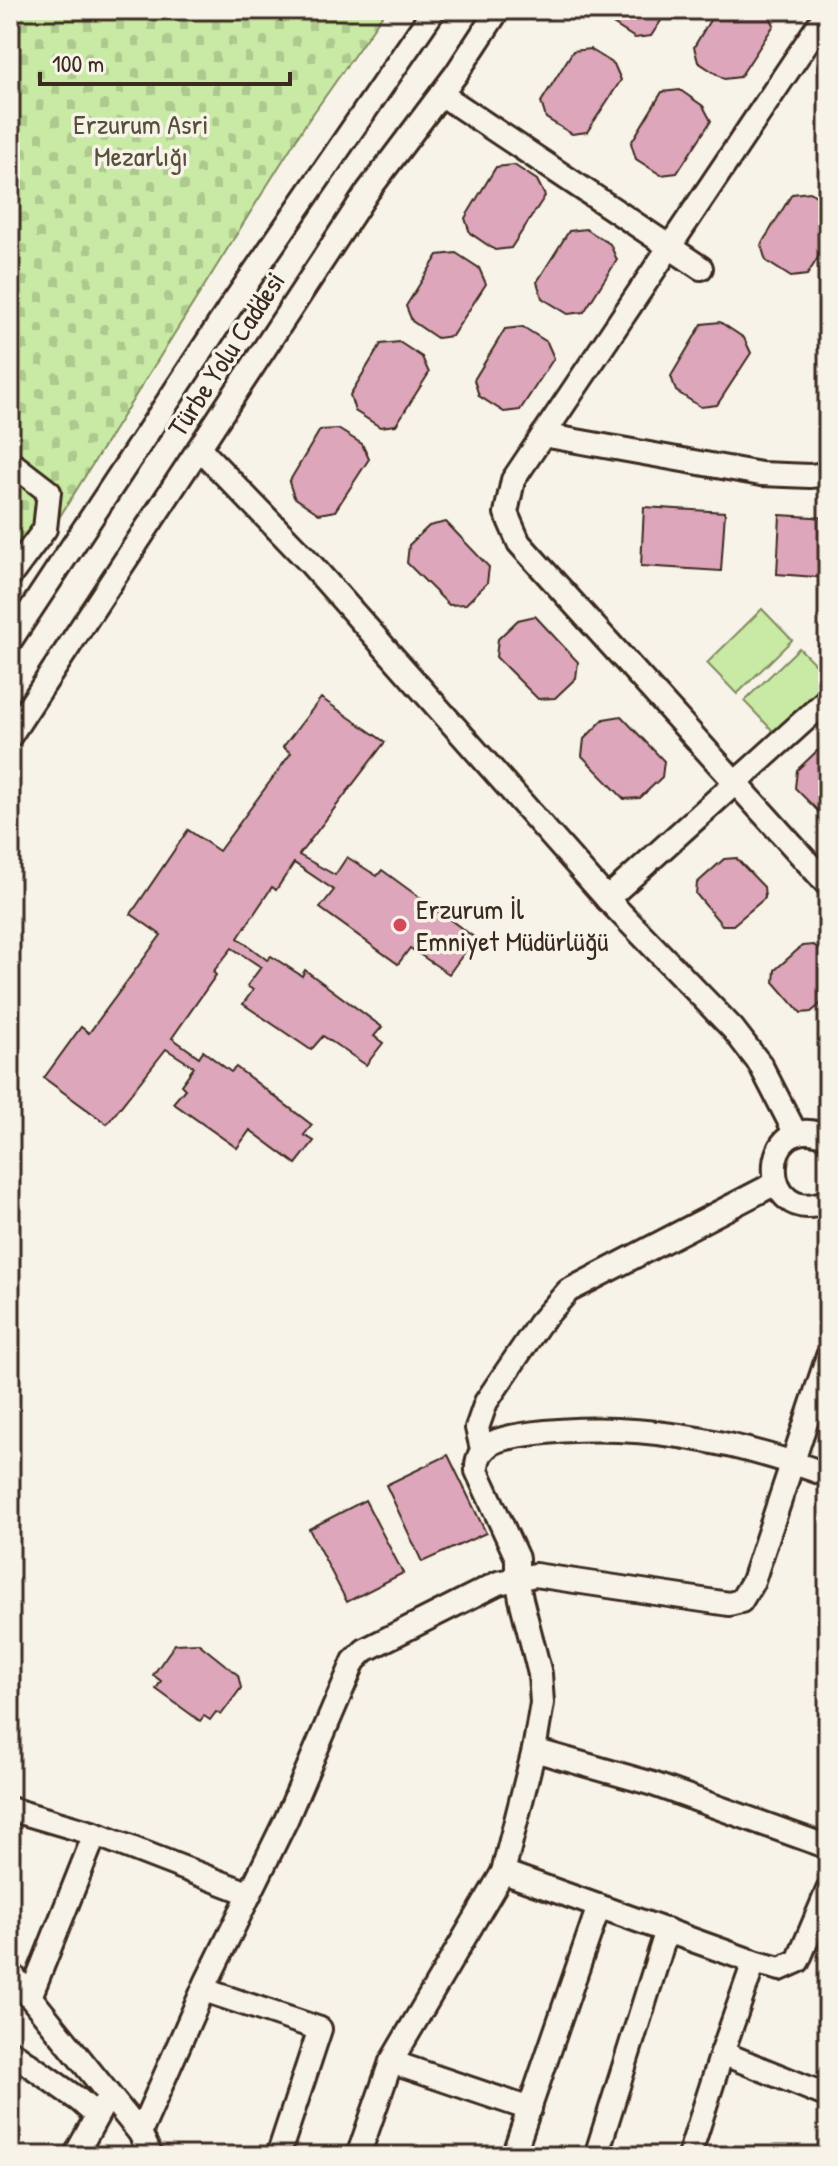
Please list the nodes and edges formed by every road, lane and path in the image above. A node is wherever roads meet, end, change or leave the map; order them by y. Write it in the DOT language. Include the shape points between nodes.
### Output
graph roads {
  1 [pos="434,10"];
  2 [pos="498,10"];
  3 [pos="828,11"];
  4 [pos="441,94"];
  5 [pos="670,247"];
  6 [pos="701,268"];
  7 [pos="543,435"];
  8 [pos="200,449"];
  9 [pos="10,462"];
  10 [pos="828,474"];
  11 [pos="10,576"];
  12 [pos="10,641"];
  13 [pos="828,699"];
  14 [pos="10,736"];
  15 [pos="736,783"];
  16 [pos="828,885"];
  17 [pos="607,899"];
  18 [pos="796,1134"];
  19 [pos="828,1137"];
  20 [pos="776,1183"];
  21 [pos="828,1201"];
  22 [pos="828,1356"];
  23 [pos="482,1449"];
  24 [pos="794,1463"];
  25 [pos="828,1475"];
  26 [pos="517,1577"];
  27 [pos="534,1750"];
  28 [pos="10,1809"];
  29 [pos="95,1834"];
  30 [pos="828,1849"];
  31 [pos="503,1872"];
  32 [pos="248,1893"];
  33 [pos="827,1895"];
  34 [pos="599,1906"];
  35 [pos="667,1930"];
  36 [pos="754,1962"];
  37 [pos="10,1972"];
  38 [pos="204,1990"];
  39 [pos="30,1997"];
  40 [pos="10,2051"];
  41 [pos="722,2053"];
  42 [pos="391,2062"];
  43 [pos="111,2094"];
  44 [pos="828,2096"];
  45 [pos="530,2109"];
  46 [pos="96,2115"];
  47 [pos="140,2133"];
  48 [pos="75,2156"];
  49 [pos="151,2156"];
  50 [pos="278,2156"];
  51 [pos="358,2156"];
  52 [pos="513,2156"];
  53 [pos="596,2156"];
  54 [pos="689,2156"];
  1 -- 12 [label="street, Türbe Yolu Caddesi"];
  2 -- 4 [label="street, Türbe Yolu Caddesi"];
  3 -- 5 [label="street"];
  4 -- 5 [label="street"];
  4 -- 8 [label="street, Türbe Yolu Caddesi" via="368,191"];
  5 -- 6 [label="street"];
  5 -- 7 [label="street"];
  7 -- 10 [label="street" via="761,474"];
  7 -- 15 [label="street" via="513,480 506,513 519,543"];
  8 -- 14 [label="street, Türbe Yolu Caddesi"];
  8 -- 17 [label="street" via="309,562"];
  9 -- 11 [label="street" via="49,492 45,529"];
  13 -- 15 [label="street"];
  15 -- 16 [label="street"];
  15 -- 17 [label="street"];
  17 -- 18 [label="street" via="733,1029 760,1064"];
  18 -- 19 [label="street"];
  18 -- 20 [label="street" via="778,1150"];
  20 -- 21 [label="street" via="798,1204"];
  20 -- 23 [label="street" via="568,1291 486,1402 477,1428"];
  22 -- 24 [label="street"];
  23 -- 24 [label="street" via="494,1441 531,1434 632,1429"];
  23 -- 26 [label="street" via="477,1471 517,1558"];
  24 -- 25 [label="street"];
  24 -- 26 [label="street" via="753,1581 737,1603 569,1579"];
  26 -- 27 [label="street" via="540,1674 542,1703"];
  26 -- 32 [label="street" via="365,1650 354,1661 286,1820"];
  27 -- 30 [label="street" via="653,1784"];
  27 -- 31 [label="street"];
  28 -- 29 [label="street"];
  29 -- 32 [label="street"];
  29 -- 39 [label="street"];
  31 -- 34 [label="street"];
  31 -- 42 [label="street"];
  32 -- 38 [label="street"];
  33 -- 36 [label="street" via="798,1961 780,1969"];
  34 -- 35 [label="street"];
  34 -- 45 [label="street"];
  35 -- 36 [label="street"];
  35 -- 53 [label="street"];
  36 -- 41 [label="street"];
  37 -- 39 [label="street"];
  38 -- 47 [label="street"];
  38 -- 50 [label="street" via="320,2029"];
  39 -- 43 [label="street"];
  40 -- 46 [label="street"];
  41 -- 44 [label="street"];
  41 -- 54 [label="street"];
  42 -- 45 [label="street"];
  42 -- 51 [label="street"];
  43 -- 46 [label="street"];
  43 -- 47 [label="street"];
  45 -- 52 [label="street"];
  46 -- 48 [label="street"];
  47 -- 49 [label="street"];
}
